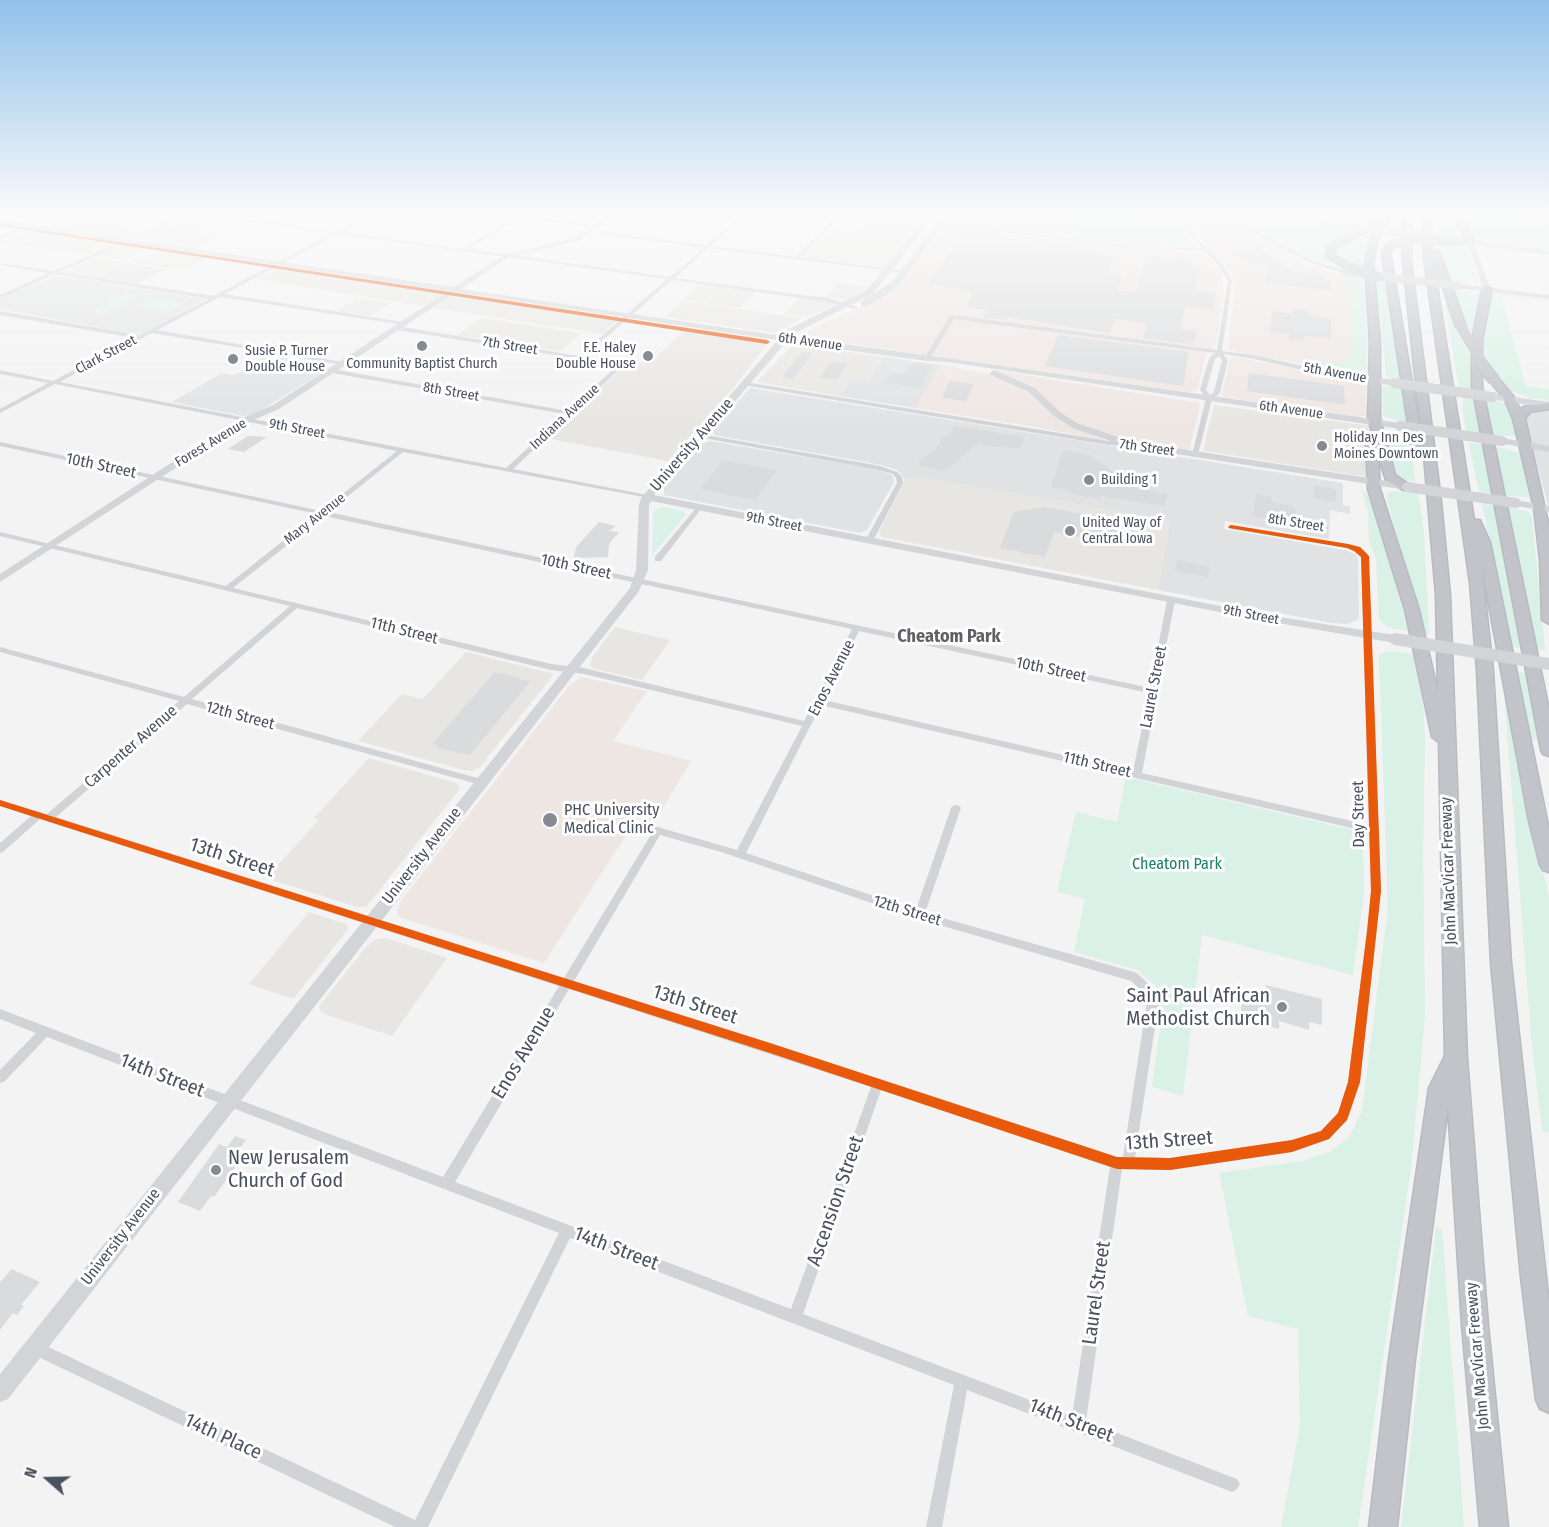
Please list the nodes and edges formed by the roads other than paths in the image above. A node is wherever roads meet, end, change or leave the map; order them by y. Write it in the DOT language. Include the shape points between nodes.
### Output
graph roads {
  1 [pos="25,286"];
  2 [pos="145,286"];
  3 [pos="238,286"];
  4 [pos="430,286"];
  5 [pos="461,286"];
  6 [pos="663,286"];
  7 [pos="719,286"];
  8 [pos="875,286"];
  9 [pos="892,286"];
  10 [pos="1229,286"];
  11 [pos="1371,286"];
  12 [pos="1391,286"];
  13 [pos="1410,286"];
  14 [pos="1432,286"];
  15 [pos="1446,286"];
  16 [pos="1461,286"];
  17 [pos="1487,289"];
  18 [pos="455,290"];
  19 [pos="0,297"];
  20 [pos="217,297"];
  21 [pos="1549,297"];
  22 [pos="851,306"];
  23 [pos="0,313"];
  24 [pos="629,315"];
  25 [pos="400,326"];
  26 [pos="151,331"];
  27 [pos="140,338"];
  28 [pos="785,339"];
  29 [pos="1219,353"];
  30 [pos="581,357"];
  31 [pos="927,359"];
  32 [pos="342,364"];
  33 [pos="622,364"];
  34 [pos="332,370"];
  35 [pos="0,372"];
  36 [pos="1374,380"];
  37 [pos="54,383"];
  38 [pos="746,384"];
  39 [pos="1209,398"];
  40 [pos="1510,399"];
  41 [pos="1549,405"];
  42 [pos="0,411"];
  43 [pos="569,413"];
  44 [pos="1519,419"];
  45 [pos="249,420"];
  46 [pos="1377,426"];
  47 [pos="699,436"];
  48 [pos="0,444"];
  49 [pos="1128,444"];
  50 [pos="1526,445"];
  51 [pos="403,449"];
  52 [pos="1549,449"];
  53 [pos="1195,454"];
  54 [pos="508,470"];
  55 [pos="156,477"];
  56 [pos="1373,482"];
  57 [pos="1407,487"];
  58 [pos="647,497"];
  59 [pos="1466,507"];
  60 [pos="699,508"];
  61 [pos="1545,508"];
  62 [pos="322,513"];
  63 [pos="1230,526"];
  64 [pos="0,534"];
  65 [pos="1438,536"];
  66 [pos="869,541"];
  67 [pos="50,546"];
  68 [pos="1357,549"];
  69 [pos="658,560"];
  70 [pos="0,579"];
  71 [pos="639,581"];
  72 [pos="227,589"];
  73 [pos="1171,600"];
  74 [pos="296,605"];
  75 [pos="1549,620"];
  76 [pos="857,628"];
  77 [pos="1368,635"];
  78 [pos="0,649"];
  79 [pos="1549,664"];
  80 [pos="570,670"];
  81 [pos="1152,691"];
  82 [pos="185,700"];
  83 [pos="819,702"];
  84 [pos="808,725"];
  85 [pos="1549,750"];
  86 [pos="1446,762"];
  87 [pos="1137,774"];
  88 [pos="481,782"];
  89 [pos="0,803"];
  90 [pos="956,808"];
  91 [pos="44,817"];
  92 [pos="637,825"];
  93 [pos="1374,830"];
  94 [pos="658,831"];
  95 [pos="0,849"];
  96 [pos="740,854"];
  97 [pos="1549,865"];
  98 [pos="919,915"];
  99 [pos="370,921"];
  100 [pos="566,983"];
  101 [pos="0,1014"];
  102 [pos="1151,1017"];
  103 [pos="45,1031"];
  104 [pos="1456,1058"];
  105 [pos="0,1078"];
  106 [pos="1354,1082"];
  107 [pos="877,1085"];
  108 [pos="228,1101"];
  109 [pos="1123,1163"];
  110 [pos="446,1184"];
  111 [pos="567,1230"];
  112 [pos="795,1318"];
  113 [pos="34,1347"];
  114 [pos="962,1381"];
  115 [pos="0,1391"];
  116 [pos="1549,1400"];
  117 [pos="1078,1423"];
  118 [pos="1232,1484"];
  119 [pos="412,1527"];
  120 [pos="420,1527"];
  121 [pos="934,1527"];
  122 [pos="1383,1527"];
  123 [pos="1494,1527"];
  1 -- 19 [label="street"];
  2 -- 20 [label="street, 7th Street"];
  3 -- 20 [label="street, Clark Street"];
  4 -- 18 [label="main road, 6th Avenue"];
  5 -- 18 [label="main road, Forest Avenue"];
  6 -- 24 [label="street"];
  7 -- 22 [label="street"];
  8 -- 22 [label="main road, University Avenue"];
  9 -- 22 [label="main road, University Avenue"];
  10 -- 29 [label="street"];
  11 -- 36 [label="highway"];
  12 -- 65 [label="highway, bridge" via="1417,444"];
  13 -- 65 [label="highway, John MacVicar Freeway"];
  14 -- 59 [label="highway"];
  15 -- 40 [label="highway, bridge" via="1474,353"];
  16 -- 17 [label="main road, bridge"];
  17 -- 21 [label="main road"];
  17 -- 85 [label="highway" via="1476,340 1477,386"];
  18 -- 24 [label="main road, 6th Avenue"];
  18 -- 25 [label="main road, Forest Avenue"];
  20 -- 25 [label="street, 7th Street"];
  20 -- 26 [label="street, Clark Street"];
  22 -- 28 [label="main road, University Avenue"];
  23 -- 27 [label="street"];
  24 -- 28 [label="main road, 6th Avenue"];
  24 -- 30 [label="street"];
  25 -- 30 [label="street, 7th Street"];
  25 -- 32 [label="main road, Forest Avenue"];
  26 -- 27 [label="street, Clark Street"];
  26 -- 32 [label="street"];
  27 -- 37 [label="street, Clark Street"];
  28 -- 31 [label="main road, 6th Avenue"];
  28 -- 38 [label="main road, University Avenue"];
  29 -- 31 [label="street, 5th Avenue" via="952,317"];
  29 -- 36 [label="street, 5th Avenue"];
  29 -- 39 [label="street" via="1212,358 1203,390"];
  29 -- 39 [label="street" via="1225,360 1218,393"];
  30 -- 33 [label="street, 7th Street"];
  31 -- 39 [label="main road, 6th Avenue"];
  31 -- 49 [label="main road" via="1013,380 1032,390 1076,426"];
  32 -- 34 [label="main road, Forest Avenue"];
  33 -- 43 [label="street, Indiana Avenue"];
  34 -- 43 [label="street, 8th Street"];
  34 -- 45 [label="main road, Forest Avenue"];
  35 -- 37 [label="street, 9th Street"];
  36 -- 40 [label="main road, 5th Avenue, bridge"];
  36 -- 46 [label="highway"];
  37 -- 42 [label="street, Clark Street"];
  37 -- 45 [label="street, 9th Street"];
  38 -- 47 [label="main road, University Avenue"];
  38 -- 49 [label="street, 7th Street"];
  39 -- 46 [label="main road, 6th Avenue"];
  39 -- 53 [label="street"];
  40 -- 41 [label="main road, 5th Avenue"];
  40 -- 44 [label="highway"];
  41 -- 44 [label="highway" via="1527,410"];
  43 -- 54 [label="street, Indiana Avenue"];
  44 -- 50 [label="highway"];
  45 -- 51 [label="street, 9th Street"];
  45 -- 55 [label="main road, Forest Avenue"];
  46 -- 50 [label="main road, 6th Avenue, bridge"];
  46 -- 56 [label="highway" via="1372,443"];
  46 -- 57 [label="highway" via="1390,477"];
  47 -- 58 [label="main road, University Avenue"];
  47 -- 66 [label="street" via="895,473 900,483"];
  48 -- 55 [label="street, 10th Street"];
  49 -- 53 [label="main road, 7th Street"];
  50 -- 52 [label="main road, 6th Avenue"];
  50 -- 61 [label="highway"];
  51 -- 54 [label="street, 9th Street"];
  51 -- 62 [label="street, Mary Avenue"];
  53 -- 56 [label="main road, 7th Street"];
  54 -- 58 [label="street, 9th Street"];
  55 -- 62 [label="street, 10th Street"];
  55 -- 67 [label="main road, Forest Avenue"];
  56 -- 57 [label="main road, 7th Street"];
  56 -- 86 [label="highway" via="1412,610"];
  57 -- 61 [label="main road, 7th Street, bridge"];
  58 -- 60 [label="main road, 9th Street"];
  58 -- 71 [label="main road, University Avenue"];
  59 -- 97 [label="highway" via="1483,542"];
  59 -- 116 [label="highway" via="1485,671 1501,963"];
  60 -- 66 [label="main road, 9th Street"];
  60 -- 69 [label="street"];
  61 -- 75 [label="highway"];
  62 -- 71 [label="street, 10th Street"];
  62 -- 72 [label="street, Mary Avenue"];
  63 -- 68 [label="street, 8th Street"];
  64 -- 67 [label="street, 11th Street"];
  65 -- 86 [label="highway, John MacVicar Freeway" via="1445,633"];
  66 -- 73 [label="main road, 9th Street"];
  67 -- 70 [label="main road, Forest Avenue"];
  67 -- 72 [label="street, 11th Street"];
  68 -- 77 [label="street, Day Street" via="1365,556"];
  71 -- 76 [label="street, 10th Street"];
  71 -- 80 [label="main road, University Avenue"];
  72 -- 74 [label="street, 11th Street"];
  73 -- 77 [label="main road, 9th Street"];
  73 -- 81 [label="street, Laurel Street"];
  74 -- 80 [label="street, 11th Street"];
  74 -- 82 [label="street, Carpenter Avenue"];
  76 -- 81 [label="street, 10th Street"];
  76 -- 83 [label="street, Enos Avenue"];
  77 -- 79 [label="main road, 9th Street, bridge"];
  77 -- 93 [label="street, Day Street"];
  78 -- 82 [label="street, 12th Street"];
  80 -- 84 [label="street, 11th Street"];
  80 -- 88 [label="main road, University Avenue"];
  81 -- 87 [label="street, Laurel Street"];
  82 -- 88 [label="street, 12th Street"];
  82 -- 91 [label="street, Carpenter Avenue"];
  83 -- 84 [label="street, Enos Avenue"];
  83 -- 87 [label="street, 11th Street"];
  84 -- 96 [label="street, Enos Avenue"];
  86 -- 104 [label="highway, John MacVicar Freeway"];
  87 -- 93 [label="street, 11th Street"];
  88 -- 99 [label="main road, University Avenue"];
  89 -- 91 [label="street, 13th Street"];
  90 -- 98 [label="street"];
  91 -- 95 [label="street, Carpenter Avenue"];
  91 -- 99 [label="street, 13th Street"];
  92 -- 94 [label="street, 12th Street"];
  93 -- 106 [label="street, Day Street" via="1376,891"];
  94 -- 96 [label="street, 12th Street"];
  94 -- 100 [label="street, Enos Avenue"];
  96 -- 98 [label="street, 12th Street"];
  98 -- 102 [label="street, 12th Street" via="1134,977 1149,991"];
  99 -- 100 [label="street, 13th Street"];
  99 -- 108 [label="main road, University Avenue"];
  100 -- 107 [label="street, 13th Street"];
  100 -- 110 [label="street, Enos Avenue"];
  101 -- 103 [label="street, 14th Street"];
  102 -- 109 [label="street, Laurel Street"];
  103 -- 105 [label="street"];
  103 -- 108 [label="street, 14th Street"];
  104 -- 122 [label="highway" via="1440,1088"];
  104 -- 123 [label="highway, John MacVicar Freeway" via="1474,1325"];
  106 -- 109 [label="street, 13th Street" via="1343,1116 1325,1135 1309,1141 1170,1164"];
  107 -- 109 [label="street, 13th Street"];
  107 -- 112 [label="street, Ascension Street"];
  108 -- 110 [label="street, 14th Street"];
  108 -- 113 [label="main road, University Avenue"];
  109 -- 117 [label="street, Laurel Street"];
  110 -- 111 [label="street, 14th Street"];
  111 -- 112 [label="street, 14th Street"];
  111 -- 120 [label="street"];
  112 -- 114 [label="street, 14th Street"];
  113 -- 115 [label="main road, University Avenue"];
  113 -- 119 [label="street, 14th Place"];
  114 -- 117 [label="street, 14th Street"];
  114 -- 121 [label="street"];
  117 -- 118 [label="street, 14th Street"];
}
